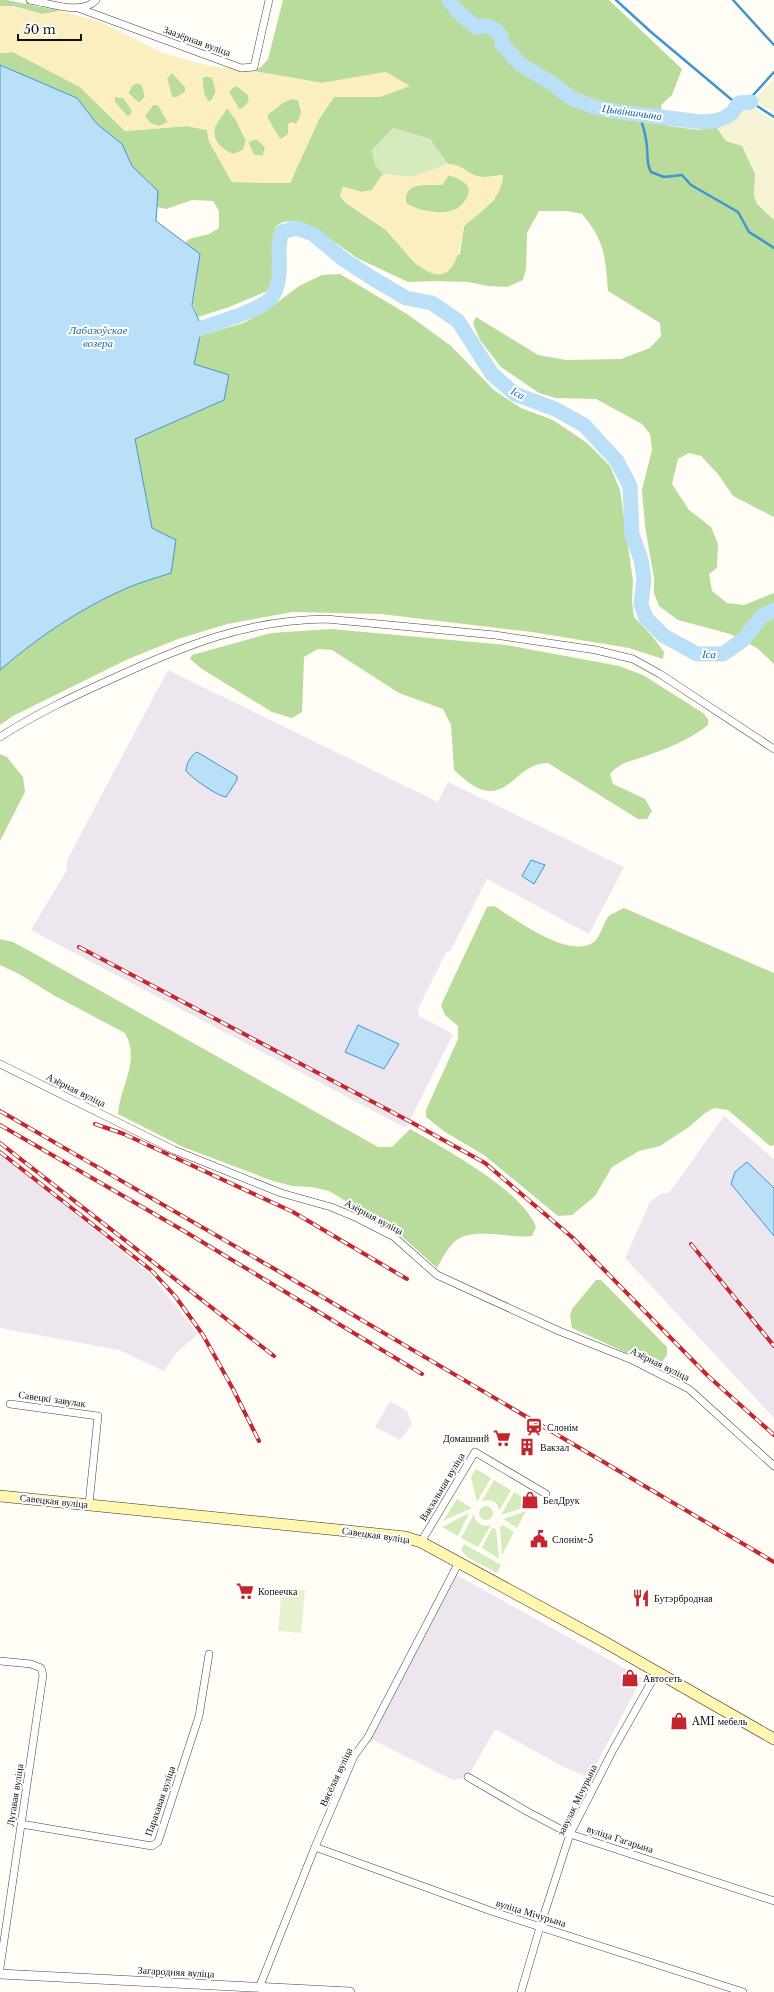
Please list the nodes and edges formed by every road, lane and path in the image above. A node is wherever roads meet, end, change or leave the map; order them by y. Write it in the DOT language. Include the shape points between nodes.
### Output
graph roads {
  1 [pos="30,0"];
  2 [pos="96,0"];
  3 [pos="269,0"];
  4 [pos="78,8"];
  5 [pos="0,737"];
  6 [pos="774,749"];
  7 [pos="0,1064"];
  8 [pos="10,1404"];
  9 [pos="774,1466"];
  10 [pos="546,1494"];
  11 [pos="0,1496"];
  12 [pos="89,1504"];
  13 [pos="421,1542"];
  14 [pos="459,1562"];
  15 [pos="209,1654"];
  16 [pos="0,1661"];
  17 [pos="657,1672"];
  18 [pos="774,1739"];
  19 [pos="468,1777"];
  20 [pos="21,1824"];
  21 [pos="570,1834"];
  22 [pos="315,1846"];
  23 [pos="774,1901"];
  24 [pos="540,1926"];
  25 [pos="0,1968"];
  26 [pos="0,1974"];
  27 [pos="259,1988"];
  28 [pos="350,1992"];
  29 [pos="521,1992"];
  30 [pos="743,1992"];
  1 -- 4 [label="street, Заазёрная вуліца"];
  2 -- 4 [label="street" via="89,6"];
  3 -- 4 [label="street, Заазёрная вуліца" via="254,67 241,68"];
  5 -- 6 [label="street" via="56,704 153,660 205,640 262,624 299,619 326,619 495,635 596,650 633,659"];
  7 -- 9 [label="street, Азёрная вуліца" via="174,1150 281,1193 331,1207 355,1217 394,1238 437,1275 559,1331 630,1359 689,1389"];
  8 -- 12 [label="street, Савецкі завулак" via="98,1416"];
  10 -- 13 [label="street, Вакзальная вуліца" via="475,1452"];
  11 -- 12 [label="main road, Савецкая вуліца"];
  12 -- 13 [label="main road, Савецкая вуліца" via="370,1533"];
  13 -- 14 [label="main road, Савецкая вуліца"];
  14 -- 17 [label="main road, Савецкая вуліца"];
  14 -- 22 [label="street, Вясёлая вуліца" via="368,1737 354,1756"];
  15 -- 20 [label="street, Парахавая вуліца" via="199,1716 158,1842 152,1846"];
  16 -- 20 [label="street, Лугавая вуліца" via="31,1664 41,1668 44,1675"];
  17 -- 18 [label="main road, Савецкая вуліца"];
  17 -- 21 [label="street, завулак Мічурына"];
  19 -- 21 [label="street, вуліца Гагарына"];
  20 -- 25 [label="street, Лугавая вуліца"];
  21 -- 23 [label="street, вуліца Гагарына"];
  21 -- 24 [label="street, завулак Мічурына"];
  22 -- 24 [label="street, вуліца Мічурына" via="490,1912"];
  22 -- 27 [label="street, Вясёлая вуліца"];
  24 -- 29 [label="street, завулак Мічурына"];
  24 -- 30 [label="street, вуліца Мічурына"];
  26 -- 27 [label="street, Загародняя вуліца"];
  27 -- 28 [label="street, Загародняя вуліца"];
}
